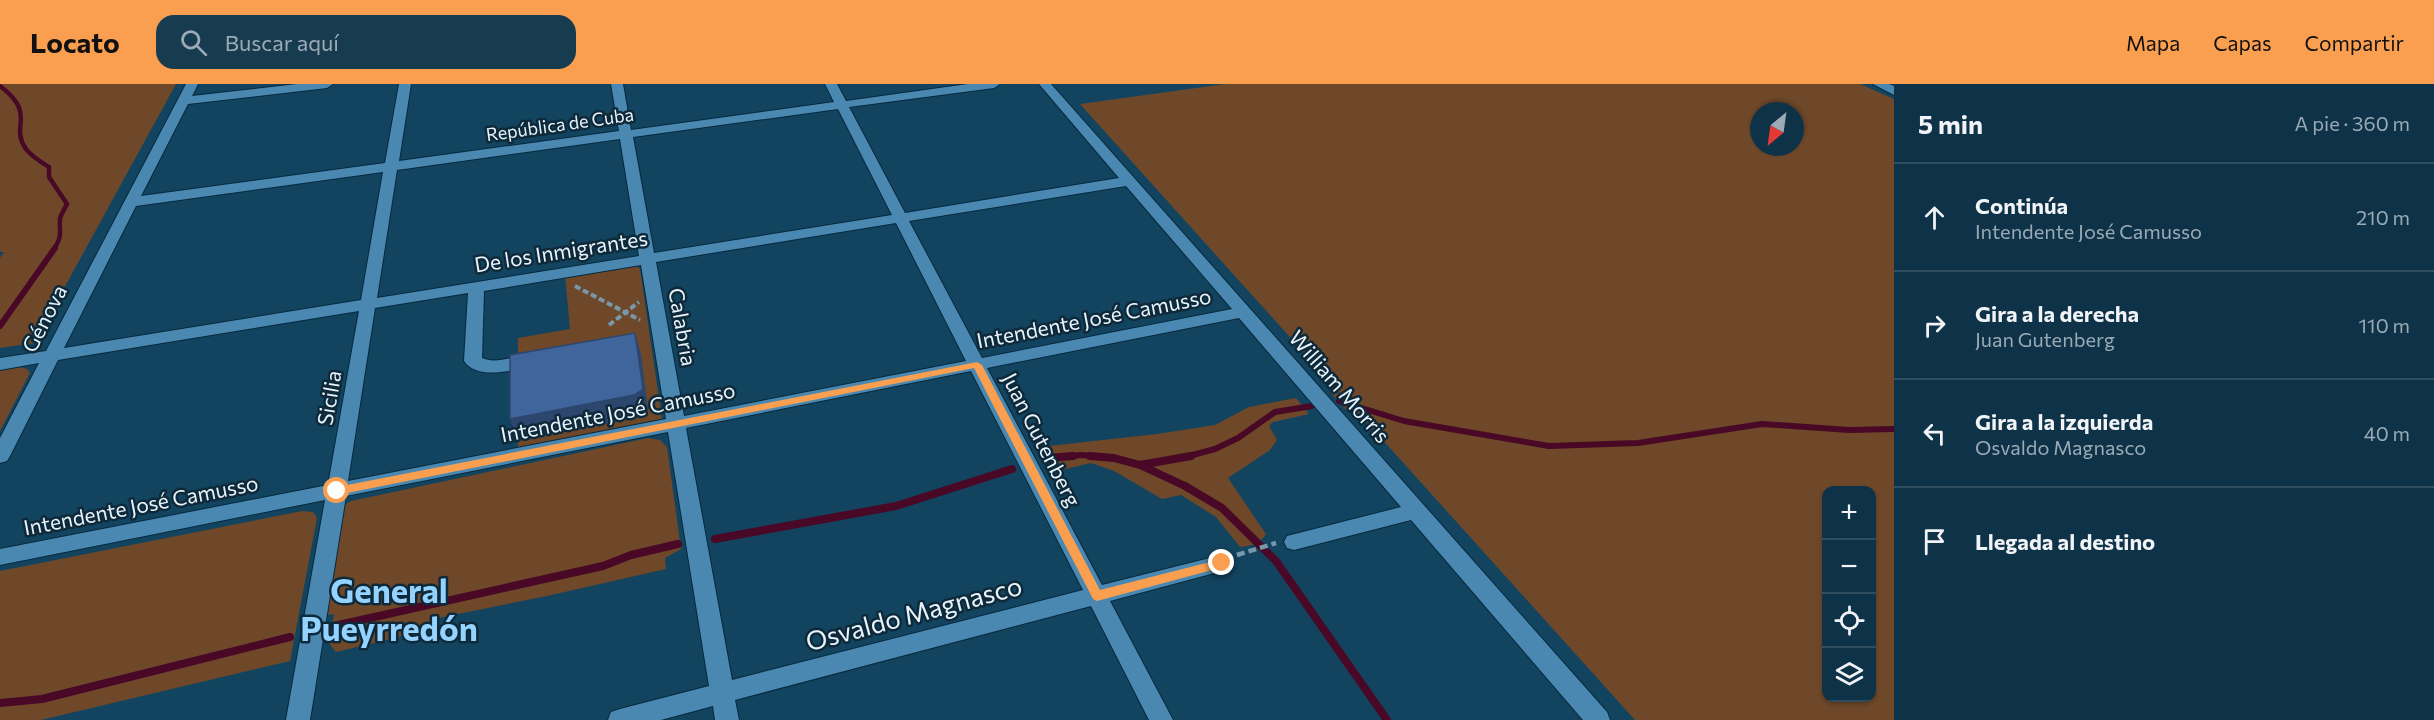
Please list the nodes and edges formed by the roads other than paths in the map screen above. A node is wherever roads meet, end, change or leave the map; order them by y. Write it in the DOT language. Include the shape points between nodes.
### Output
graph roads {
  1 [pos="192,84"];
  2 [pos="327,84"];
  3 [pos="405,84"];
  4 [pos="617,84"];
  5 [pos="831,84"];
  6 [pos="994,84"];
  7 [pos="1045,84"];
  8 [pos="1879,84"];
  9 [pos="1894,91"];
  10 [pos="183,101"];
  11 [pos="842,105"];
  12 [pos="625,134"];
  13 [pos="392,166"];
  14 [pos="1129,181"];
  15 [pos="130,202"];
  16 [pos="902,218"];
  17 [pos="647,258"];
  18 [pos="476,287"];
  19 [pos="368,304"];
  20 [pos="1244,312"];
  21 [pos="51,356"];
  22 [pos="545,357"];
  23 [pos="0,364"];
  24 [pos="977,365"];
  25 [pos="676,424"];
  26 [pos="0,456"];
  27 [pos="337,491"];
  28 [pos="1416,511"];
  29 [pos="1294,542"];
  30 [pos="0,557"];
  31 [pos="1222,563"];
  32 [pos="1097,596"];
  33 [pos="723,693"];
  34 [pos="298,720"];
  35 [pos="620,720"];
  36 [pos="727,720"];
  37 [pos="1161,720"];
  38 [pos="1598,720"];
  1 -- 10 [label="street, Génova"];
  2 -- 10 [label="street"];
  3 -- 13 [label="street, Sicilia"];
  4 -- 12 [label="street, Calabria"];
  5 -- 11 [label="street, Juan Gutenberg"];
  6 -- 11 [label="street, República de Cuba"];
  7 -- 14 [label="street, William Morris"];
  8 -- 9 [label="street"];
  10 -- 15 [label="street, Génova"];
  11 -- 12 [label="street, República de Cuba"];
  11 -- 16 [label="street, Juan Gutenberg"];
  12 -- 13 [label="street, República de Cuba"];
  12 -- 17 [label="street, Calabria"];
  13 -- 15 [label="street, República de Cuba"];
  13 -- 19 [label="street, Sicilia"];
  14 -- 16 [label="street, De los Inmigrantes"];
  14 -- 20 [label="street, William Morris"];
  15 -- 21 [label="street, Génova"];
  16 -- 17 [label="street, De los Inmigrantes"];
  16 -- 24 [label="street, Juan Gutenberg"];
  17 -- 18 [label="street, De los Inmigrantes"];
  17 -- 25 [label="street, Calabria"];
  18 -- 19 [label="street, De los Inmigrantes"];
  18 -- 22 [label="street" via="472,361 489,367"];
  19 -- 21 [label="street, De los Inmigrantes"];
  19 -- 27 [label="street, Sicilia"];
  20 -- 24 [label="street, Intendente José Camusso"];
  20 -- 28 [label="street, William Morris"];
  21 -- 23 [label="street, De los Inmigrantes"];
  21 -- 26 [label="street, Génova"];
  24 -- 25 [label="street, Intendente José Camusso"];
  24 -- 32 [label="street, Juan Gutenberg"];
  25 -- 27 [label="street, Intendente José Camusso"];
  25 -- 33 [label="street, Calabria"];
  27 -- 30 [label="street, Intendente José Camusso"];
  27 -- 34 [label="street, Sicilia"];
  28 -- 29 [label="street"];
  28 -- 38 [label="street, William Morris"];
  31 -- 32 [label="street, Osvaldo Magnasco"];
  32 -- 33 [label="street, Osvaldo Magnasco"];
  32 -- 37 [label="street, Juan Gutenberg"];
  33 -- 35 [label="street, Osvaldo Magnasco"];
  33 -- 36 [label="street, Calabria"];
}
